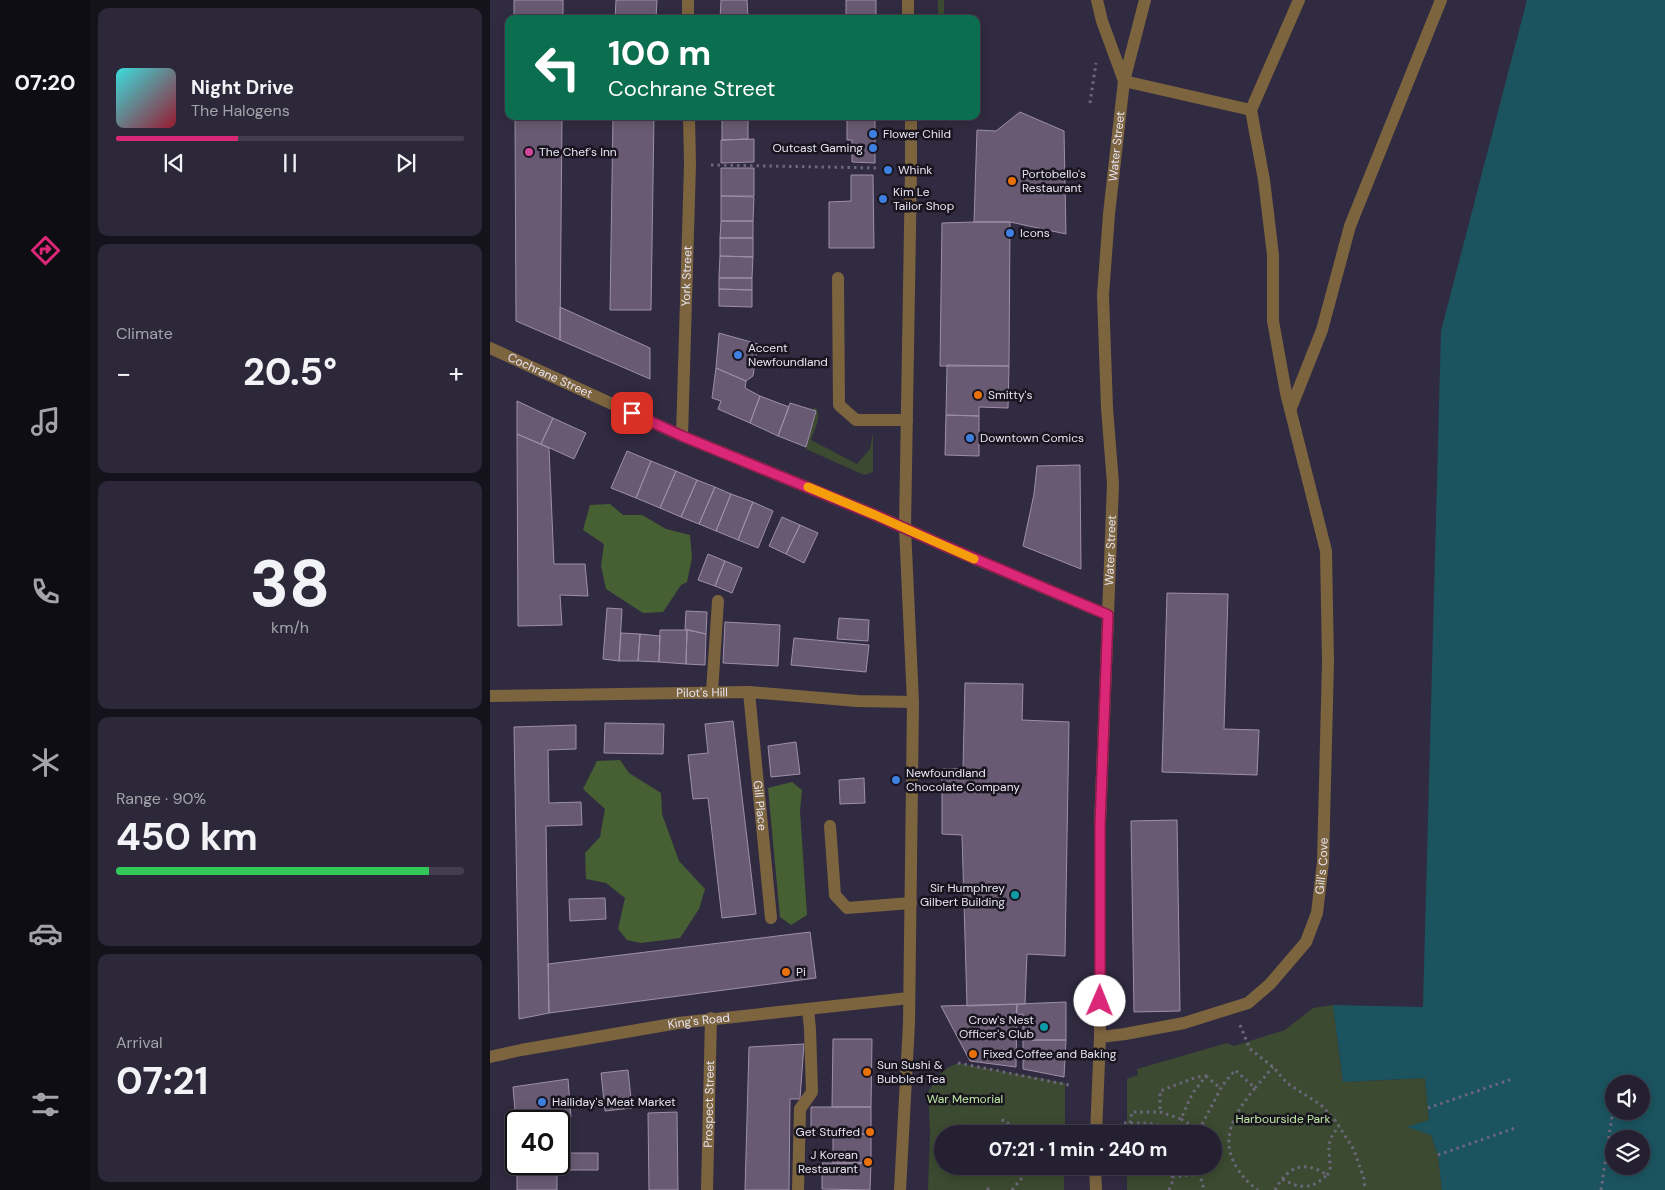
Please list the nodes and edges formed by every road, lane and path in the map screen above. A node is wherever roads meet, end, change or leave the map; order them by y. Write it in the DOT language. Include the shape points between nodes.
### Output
graph roads {
  1 [pos="688,0"];
  2 [pos="908,0"];
  3 [pos="1097,0"];
  4 [pos="1145,0"];
  5 [pos="1299,0"];
  6 [pos="1441,0"];
  7 [pos="688,15"];
  8 [pos="908,15"];
  9 [pos="1124,81"];
  10 [pos="1251,110"];
  11 [pos="689,120"];
  12 [pos="910,120"];
  13 [pos="711,165"];
  14 [pos="880,168"];
  15 [pos="838,278"];
  16 [pos="490,348"];
  17 [pos="1290,408"];
  18 [pos="907,420"];
  19 [pos="682,436"];
  20 [pos="905,528"];
  21 [pos="718,602"];
  22 [pos="1108,615"];
  23 [pos="712,692"];
  24 [pos="748,692"];
  25 [pos="490,696"];
  26 [pos="914,702"];
  27 [pos="830,826"];
  28 [pos="911,903"];
  29 [pos="771,918"];
  30 [pos="909,998"];
  31 [pos="808,1008"];
  32 [pos="1234,1009"];
  33 [pos="711,1018"];
  34 [pos="1100,1036"];
  35 [pos="490,1057"];
  36 [pos="958,1063"];
  37 [pos="1272,1067"];
  38 [pos="1206,1076"];
  39 [pos="1512,1079"];
  40 [pos="1070,1085"];
  41 [pos="1220,1088"];
  42 [pos="1255,1088"];
  43 [pos="1428,1108"];
  44 [pos="1160,1112"];
  45 [pos="1181,1119"];
  46 [pos="1611,1120"];
  47 [pos="1124,1123"];
  48 [pos="1130,1123"];
  49 [pos="1001,1125"];
  50 [pos="1011,1125"];
  51 [pos="1096,1125"];
  52 [pos="1161,1125"];
  53 [pos="1189,1125"];
  54 [pos="1202,1125"];
  55 [pos="1339,1126"];
  56 [pos="1518,1127"];
  57 [pos="1438,1154"];
  58 [pos="1023,1175"];
  59 [pos="1095,1175"];
  60 [pos="1186,1175"];
  61 [pos="1200,1175"];
  62 [pos="1327,1175"];
  63 [pos="1172,1176"];
  64 [pos="1282,1179"];
  65 [pos="988,1184"];
  66 [pos="707,1190"];
  67 [pos="798,1190"];
  68 [pos="900,1190"];
  69 [pos="988,1190"];
  70 [pos="1012,1190"];
  71 [pos="1096,1190"];
  72 [pos="1169,1190"];
  73 [pos="1204,1190"];
  74 [pos="1258,1190"];
  75 [pos="1275,1190"];
  76 [pos="1365,1190"];
  77 [pos="1601,1190"];
  1 -- 7 [label="street"];
  2 -- 8 [label="street"];
  3 -- 9 [label="street"];
  4 -- 9 [label="street, Water Street"];
  5 -- 10 [label="street"];
  6 -- 17 [label="street" via="1350,226 1322,330"];
  9 -- 10 [label="street"];
  9 -- 22 [label="street, Water Street" via="1103,295 1113,484"];
  10 -- 17 [label="street, Gill's Cove" via="1273,255 1273,321"];
  11 -- 19 [label="street, York Street"];
  12 -- 18 [label="street"];
  13 -- 14 [label="path"];
  15 -- 18 [label="street" via="839,405 856,420"];
  16 -- 19 [label="street, Cochrane Street"];
  17 -- 32 [label="street, Gill's Cove" via="1326,552 1328,671 1323,862 1317,913 1306,942 1270,984 1248,1004"];
  18 -- 20 [label="street"];
  19 -- 20 [label="street, Cochrane Street"];
  20 -- 22 [label="street, Cochrane Street"];
  20 -- 26 [label="street"];
  21 -- 23 [label="street"];
  22 -- 34 [label="street, Water Street" via="1100,825"];
  23 -- 24 [label="street, Pilot's Hill"];
  23 -- 25 [label="street, Pilot's Hill"];
  24 -- 26 [label="street, Pilot's Hill"];
  24 -- 29 [label="street, Gill Place"];
  26 -- 28 [label="street"];
  27 -- 28 [label="street" via="835,895 847,908"];
  28 -- 30 [label="street"];
  30 -- 31 [label="street, King's Road"];
  30 -- 68 [label="street"];
  31 -- 33 [label="street, King's Road"];
  31 -- 67 [label="street" via="812,1092 800,1109"];
  32 -- 34 [label="street, Gill's Cove" via="1184,1023"];
  32 -- 37 [label="path" via="1250,1049"];
  33 -- 35 [label="street, King's Road"];
  33 -- 66 [label="street, Prospect Street"];
  34 -- 51 [label="street, Water Street"];
  36 -- 40 [label="path"];
  37 -- 42 [label="path"];
  37 -- 55 [label="path" via="1287,1083 1321,1106"];
  38 -- 41 [label="path"];
  38 -- 44 [label="path" via="1160,1091"];
  38 -- 45 [label="path" via="1192,1094"];
  39 -- 43 [label="path"];
  41 -- 42 [label="path" via="1235,1070"];
  41 -- 54 [label="path"];
  42 -- 74 [label="path" via="1237,1111 1229,1132 1228,1146 1242,1176"];
  44 -- 45 [label="path"];
  44 -- 48 [label="path" via="1132,1112"];
  45 -- 53 [label="path"];
  46 -- 77 [label="path"];
  47 -- 48 [label="path"];
  48 -- 52 [label="path"];
  49 -- 50 [label="path" via="1003,1120"];
  55 -- 62 [label="path" via="1329,1142 1330,1172"];
  55 -- 76 [label="path" via="1354,1150"];
  56 -- 57 [label="path"];
  58 -- 70 [label="path"];
  59 -- 71 [label="street"];
  60 -- 63 [label="path"];
  61 -- 73 [label="path"];
  62 -- 64 [label="path" via="1320,1182 1304,1188"];
  62 -- 64 [label="path" via="1307,1166 1297,1167"];
  63 -- 72 [label="path"];
  64 -- 75 [label="path"];
  65 -- 69 [label="path"];
}
